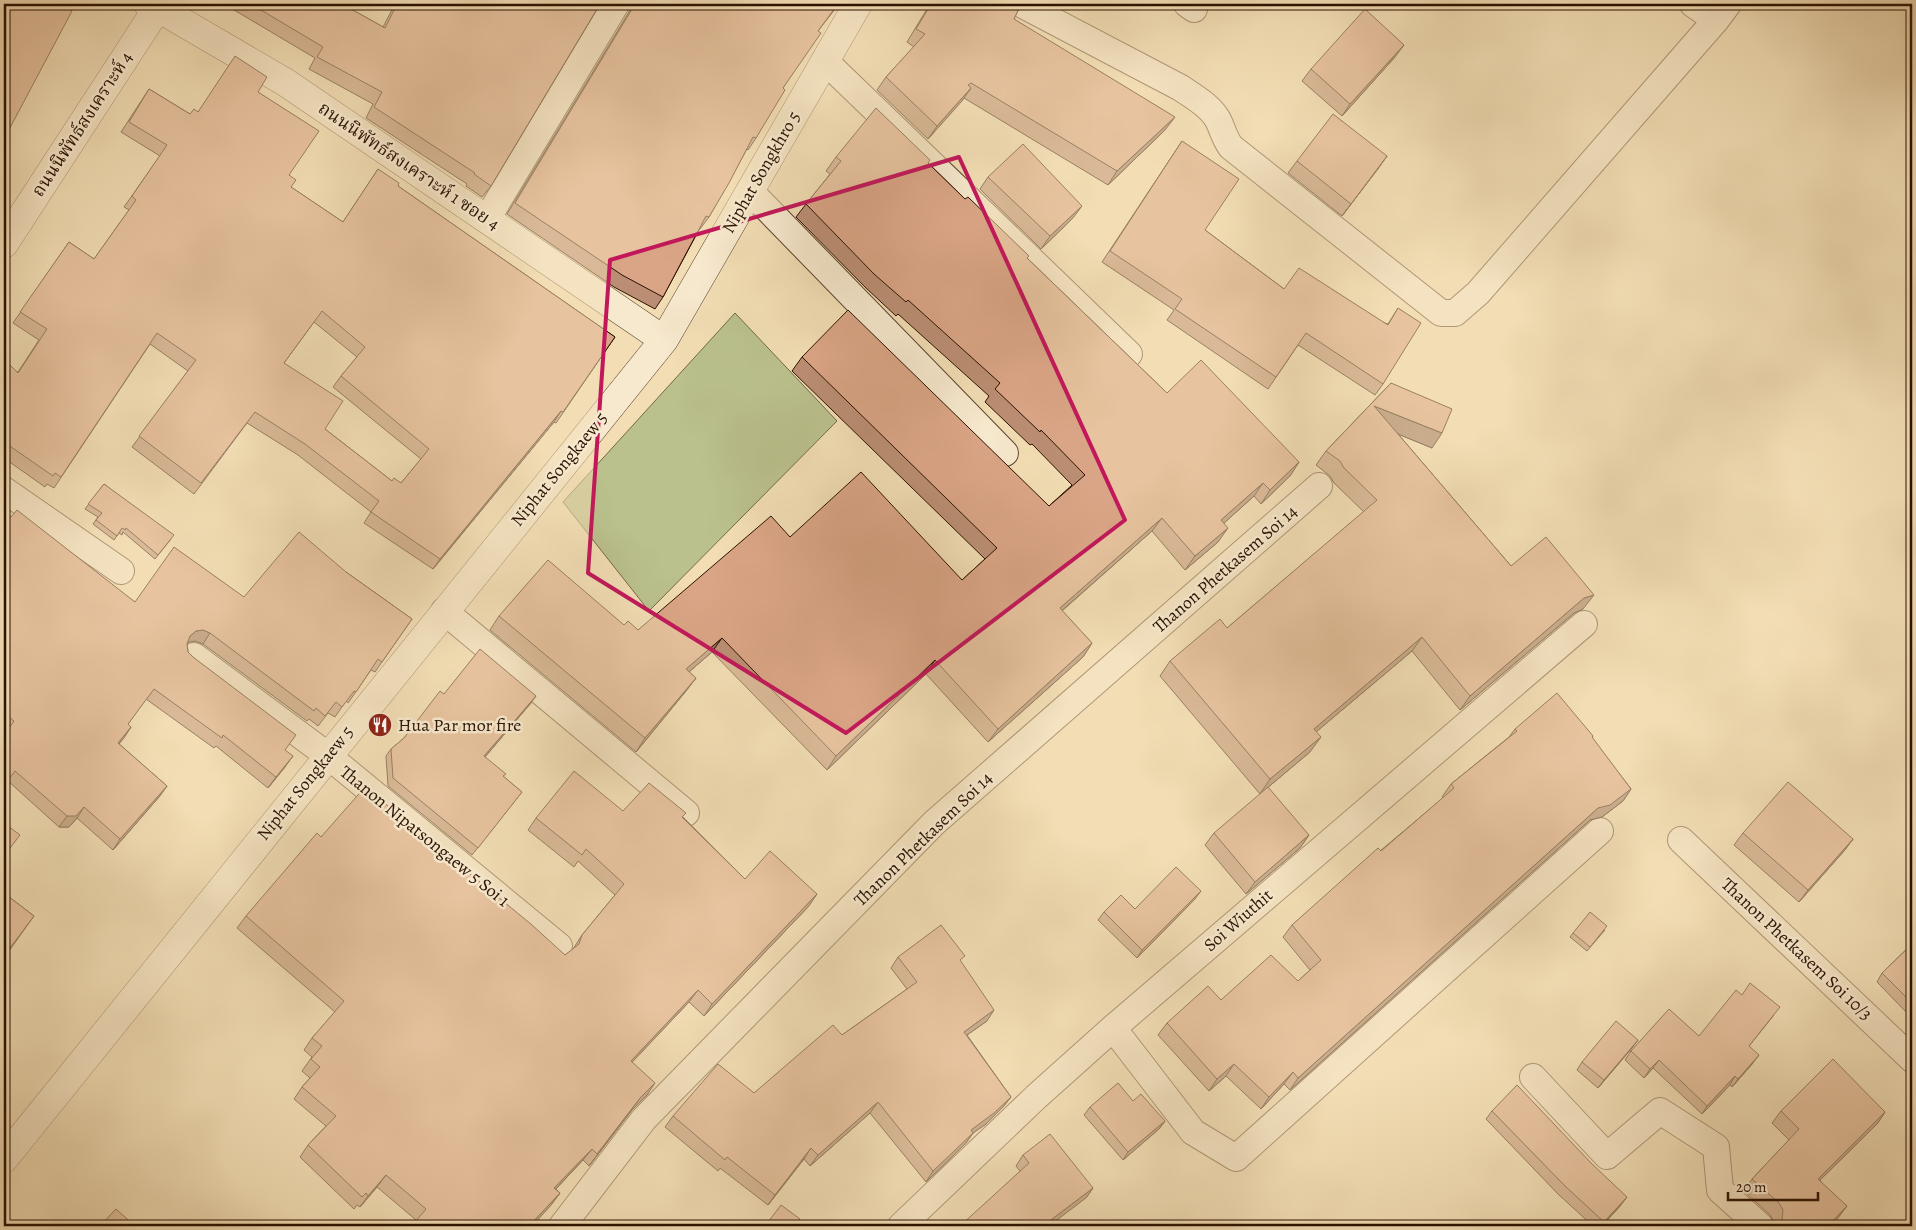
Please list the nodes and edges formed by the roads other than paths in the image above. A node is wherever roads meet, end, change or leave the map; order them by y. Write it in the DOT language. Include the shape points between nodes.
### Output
graph roads {
  1 [pos="616,4"];
  2 [pos="858,4"];
  3 [pos="1021,4"];
  4 [pos="1693,4"];
  5 [pos="156,5"];
  6 [pos="1722,12"];
  7 [pos="825,61"];
  8 [pos="750,191"];
  9 [pos="487,219"];
  10 [pos="4,244"];
  11 [pos="664,340"];
  12 [pos="1129,354"];
  13 [pos="1006,453"];
  14 [pos="1320,486"];
  15 [pos="4,490"];
  16 [pos="122,571"];
  17 [pos="444,611"];
  18 [pos="1584,624"];
  19 [pos="194,656"];
  20 [pos="327,755"];
  21 [pos="686,813"];
  22 [pos="1600,831"];
  23 [pos="1681,840"];
  24 [pos="559,946"];
  25 [pos="1113,1028"];
  26 [pos="1912,1059"];
  27 [pos="1533,1077"];
  28 [pos="4,1159"];
  29 [pos="562,1226"];
  30 [pos="901,1226"];
  31 [pos="1760,1226"];
  1 -- 9 [label="street"];
  2 -- 7 [label="street, Niphat Songkhro 5"];
  3 -- 6 [label="street" via="1181,88 1206,105 1219,121 1231,147 1441,313 1455,313 1478,293"];
  4 -- 6 [label="street"];
  5 -- 9 [label="street, ถนนนิพัทธ์สงเคราะห์ 1 ซอย 4" via="285,82"];
  5 -- 10 [label="street, ถนนนิพัทธ์สงเคราะห์ 4"];
  7 -- 8 [label="street, Niphat Songkhro 5"];
  7 -- 12 [label="street"];
  8 -- 11 [label="street, Niphat Songkhro 5"];
  8 -- 13 [label="street"];
  9 -- 11 [label="street, ถนนนิพัทธ์สงเคราะห์ 1 ซอย 4"];
  11 -- 17 [label="street, Niphat Songkaew 5"];
  14 -- 29 [label="street, Thanon Phetkasem Soi 14" via="934,823 644,1119"];
  15 -- 16 [label="street"];
  17 -- 20 [label="street, Niphat Songkaew 5"];
  17 -- 21 [label="street"];
  18 -- 25 [label="street, Soi Wiuthit"];
  19 -- 20 [label="street, Thanon Nipatsongaew 5 Soi 1"];
  20 -- 24 [label="street, Thanon Nipatsongaew 5 Soi 1"];
  20 -- 28 [label="street, Niphat Songkaew 5"];
  22 -- 25 [label="street" via="1236,1158 1193,1132"];
  23 -- 26 [label="street, Thanon Phetkasem Soi 10/3"];
  25 -- 30 [label="street, Soi Wiuthit"];
  27 -- 31 [label="street" via="1607,1156 1660,1111 1716,1147 1720,1190"];
}
